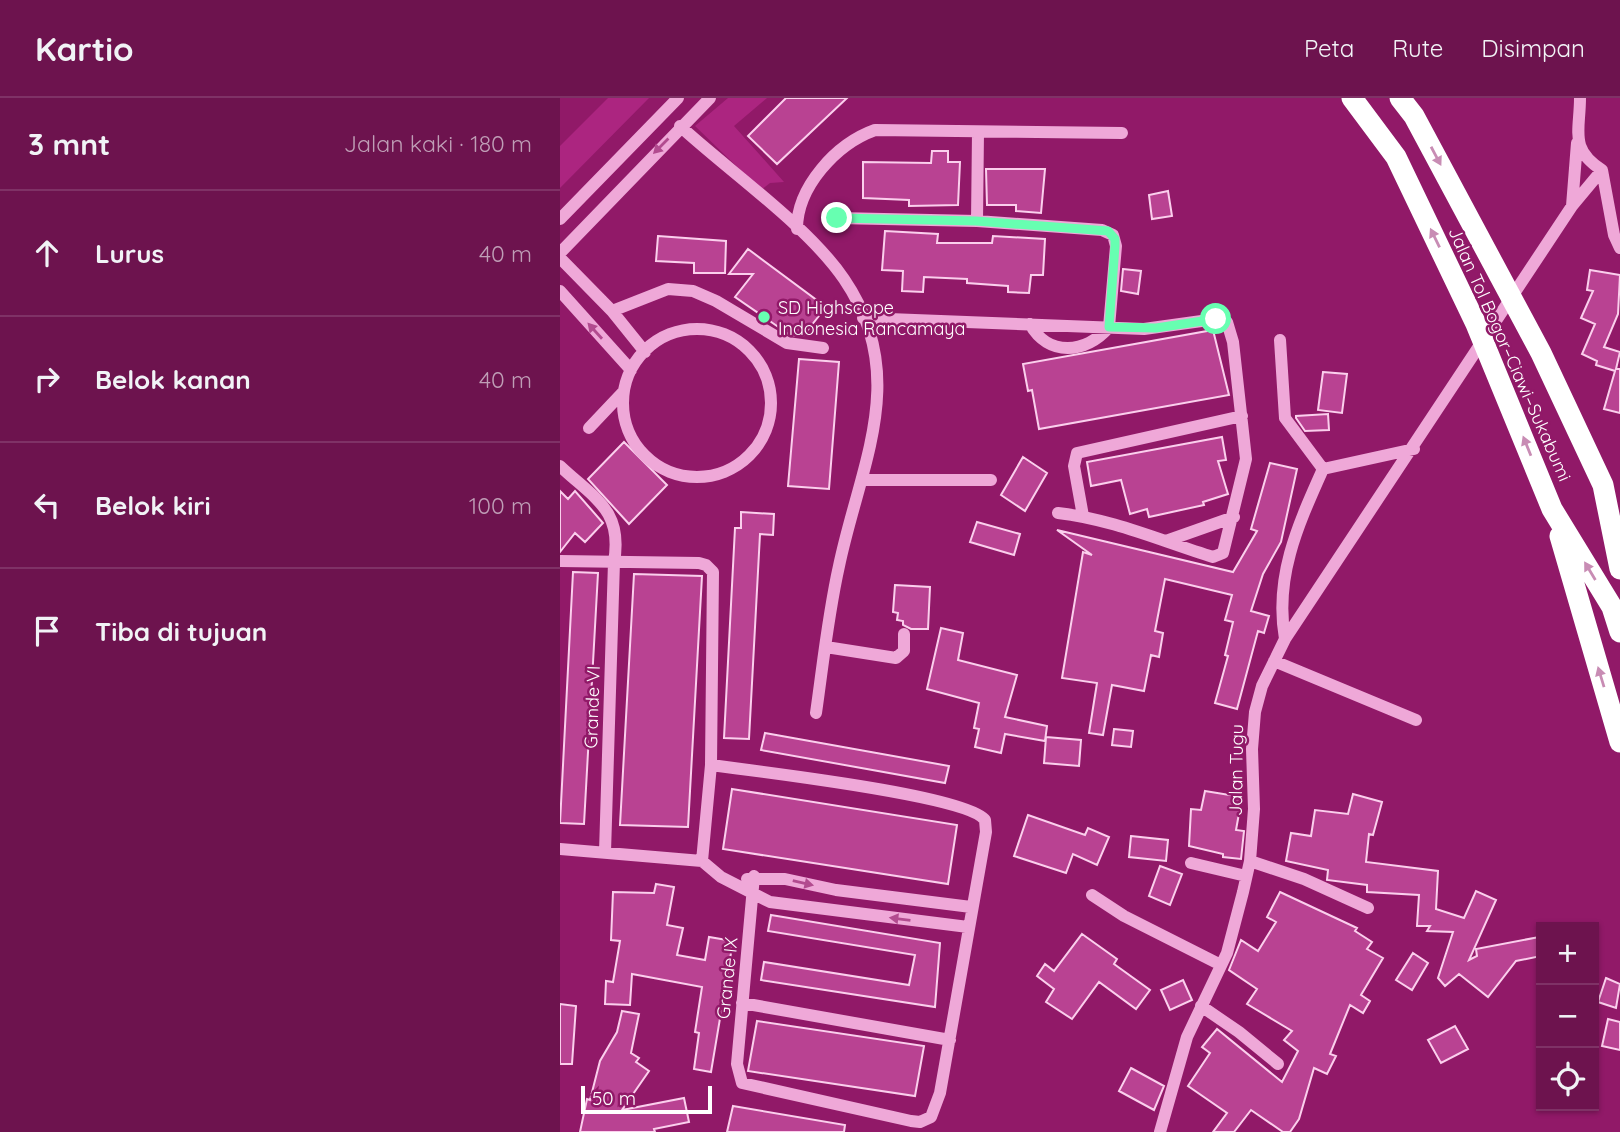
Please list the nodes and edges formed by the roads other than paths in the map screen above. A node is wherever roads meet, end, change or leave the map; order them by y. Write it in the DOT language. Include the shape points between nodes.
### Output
graph roads {
  1 [pos="678,98"];
  2 [pos="710,98"];
  3 [pos="1352,98"];
  4 [pos="1400,98"];
  5 [pos="1580,98"];
  6 [pos="680,126"];
  7 [pos="978,132"];
  8 [pos="1122,133"];
  9 [pos="1577,143"];
  10 [pos="1602,170"];
  11 [pos="1572,206"];
  12 [pos="837,218"];
  13 [pos="560,219"];
  14 [pos="976,221"];
  15 [pos="797,229"];
  16 [pos="1620,248"];
  17 [pos="560,253"];
  18 [pos="560,258"];
  19 [pos="560,291"];
  20 [pos="612,311"];
  21 [pos="863,317"];
  22 [pos="1030,324"];
  23 [pos="1109,327"];
  24 [pos="1280,340"];
  25 [pos="822,348"];
  26 [pos="645,352"];
  27 [pos="631,370"];
  28 [pos="624,391"];
  29 [pos="1242,416"];
  30 [pos="589,428"];
  31 [pos="1417,444"];
  32 [pos="560,466"];
  33 [pos="1323,469"];
  34 [pos="864,480"];
  35 [pos="991,480"];
  36 [pos="1603,485"];
  37 [pos="1552,509"];
  38 [pos="1058,513"];
  39 [pos="1620,513"];
  40 [pos="1083,516"];
  41 [pos="1234,517"];
  42 [pos="1166,541"];
  43 [pos="560,561"];
  44 [pos="614,562"];
  45 [pos="1620,569"];
  46 [pos="1620,632"];
  47 [pos="904,634"];
  48 [pos="1285,639"];
  49 [pos="826,647"];
  50 [pos="1274,661"];
  51 [pos="816,713"];
  52 [pos="1416,720"];
  53 [pos="1620,742"];
  54 [pos="712,765"];
  55 [pos="560,849"];
  56 [pos="605,852"];
  57 [pos="702,861"];
  58 [pos="1250,861"];
  59 [pos="1191,863"];
  60 [pos="754,876"];
  61 [pos="1246,876"];
  62 [pos="736,882"];
  63 [pos="752,894"];
  64 [pos="1092,895"];
  65 [pos="971,907"];
  66 [pos="1368,908"];
  67 [pos="968,927"];
  68 [pos="1221,965"];
  69 [pos="742,1003"];
  70 [pos="1201,1006"];
  71 [pos="950,1040"];
  72 [pos="1278,1064"];
  73 [pos="1160,1132"];
  1 -- 13 [label="street"];
  2 -- 6 [label="street"];
  37 -- 3 [label="highway, Jalan Tol Bogor–Ciawi–Sukabumi, one-way" via="1476,324 1396,157"];
  4 -- 36 [label="highway, Jalan Tol Bogor–Ciawi–Sukabumi, one-way" via="1415,116 1541,353"];
  5 -- 9 [label="street"];
  6 -- 15 [label="street"];
  6 -- 17 [label="street, one-way"];
  7 -- 8 [label="street"];
  7 -- 14 [label="street"];
  7 -- 15 [label="street" via="901,128 866,133 828,163 807,188"];
  9 -- 10 [label="street"];
  9 -- 11 [label="street"];
  10 -- 11 [label="street"];
  10 -- 16 [label="street"];
  11 -- 31 [label="street, Jalan Tugu"];
  12 -- 14 [label="street"];
  14 -- 23 [label="street" via="1108,231 1115,239"];
  15 -- 21 [label="street" via="843,278"];
  18 -- 20 [label="street"];
  27 -- 19 [label="street, one-way"];
  20 -- 25 [label="street" via="668,289 693,291 787,343"];
  20 -- 26 [label="street"];
  21 -- 22 [label="street"];
  21 -- 34 [label="street" via="877,381 876,419"];
  22 -- 23 [label="street"];
  22 -- 23 [label="street" via="1043,342 1059,347 1089,344"];
  23 -- 29 [label="street" via="1227,322"];
  24 -- 33 [label="street" via="1285,418"];
  26 -- 27 [label="street"];
  26 -- 28 [label="street" via="661,338 695,329 729,335 763,367 771,413 764,435 732,468 709,476 686,476 645,456 624,414"];
  27 -- 28 [label="street"];
  28 -- 30 [label="street"];
  29 -- 40 [label="street" via="1077,453 1074,466"];
  29 -- 41 [label="street" via="1246,459"];
  31 -- 33 [label="street"];
  31 -- 48 [label="street, Jalan Tugu"];
  32 -- 44 [label="street, Grande VI" via="610,514 618,539"];
  33 -- 48 [label="street" via="1286,564 1280,611"];
  34 -- 35 [label="street"];
  34 -- 49 [label="street" via="841,556"];
  36 -- 39 [label="highway"];
  36 -- 45 [label="highway, Jalan Tol Bogor–Ciawi–Sukabumi"];
  46 -- 37 [label="highway, Jalan Tol Bogor–Ciawi–Sukabumi, one-way" via="1612,607"];
  53 -- 37 [label="highway, one-way"];
  38 -- 40 [label="street"];
  40 -- 42 [label="street"];
  41 -- 42 [label="street"];
  41 -- 42 [label="street" via="1227,546 1219,556"];
  43 -- 44 [label="street"];
  44 -- 54 [label="street" via="699,563 713,572"];
  44 -- 56 [label="street, Grande VI"];
  47 -- 49 [label="street" via="904,651 896,658"];
  48 -- 50 [label="street, Jalan Tugu"];
  49 -- 51 [label="street"];
  50 -- 52 [label="street"];
  50 -- 58 [label="street, Jalan Tugu" via="1255,712"];
  54 -- 57 [label="street"];
  54 -- 65 [label="street" via="936,800 979,814 986,832"];
  55 -- 56 [label="street"];
  56 -- 57 [label="street"];
  57 -- 62 [label="street" via="721,877"];
  58 -- 61 [label="street, Jalan Tugu"];
  58 -- 66 [label="street"];
  59 -- 61 [label="street"];
  60 -- 62 [label="street"];
  60 -- 63 [label="street, Grande IX"];
  60 -- 65 [label="street, one-way"];
  61 -- 68 [label="street, Jalan Tugu"];
  62 -- 63 [label="street"];
  67 -- 63 [label="street, one-way" via="779,904"];
  63 -- 69 [label="street, Grande IX"];
  64 -- 68 [label="street"];
  65 -- 67 [label="street"];
  67 -- 71 [label="street"];
  68 -- 70 [label="street, Jalan Tugu"];
  69 -- 71 [label="street"];
  69 -- 71 [label="street, Grande IX" via="737,1064 742,1083 920,1122 931,1117 937,1105"];
  70 -- 72 [label="street"];
  70 -- 73 [label="street, Jalan Tugu" via="1187,1037"];
}
